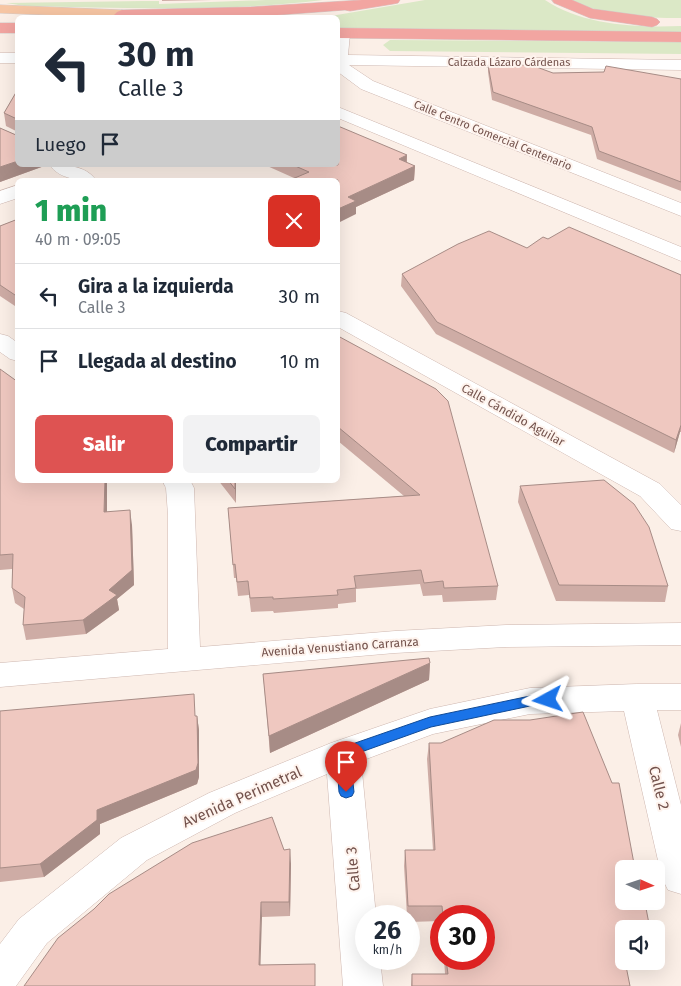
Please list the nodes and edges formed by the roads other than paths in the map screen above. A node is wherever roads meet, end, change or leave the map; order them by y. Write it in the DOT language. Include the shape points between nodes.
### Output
graph roads {
  1 [pos="393,0"];
  2 [pos="559,0"];
  3 [pos="368,4"];
  4 [pos="0,9"];
  5 [pos="122,14"];
  6 [pos="0,15"];
  7 [pos="291,15"];
  8 [pos="681,22"];
  9 [pos="0,28"];
  10 [pos="15,28"];
  11 [pos="340,33"];
  12 [pos="681,38"];
  13 [pos="0,58"];
  14 [pos="15,58"];
  15 [pos="340,60"];
  16 [pos="681,64"];
  17 [pos="340,65"];
  18 [pos="340,113"];
  19 [pos="64,168"];
  20 [pos="48,178"];
  21 [pos="82,178"];
  22 [pos="15,192"];
  23 [pos="0,198"];
  24 [pos="681,210"];
  25 [pos="681,255"];
  26 [pos="340,319"];
  27 [pos="0,341"];
  28 [pos="15,352"];
  29 [pos="178,483"];
  30 [pos="681,522"];
  31 [pos="681,634"];
  32 [pos="184,658"];
  33 [pos="0,674"];
  34 [pos="681,697"];
  35 [pos="637,698"];
  36 [pos="343,753"];
  37 [pos="681,878"];
  38 [pos="0,976"];
  39 [pos="363,986"];
  1 -- 3 [label="highway"];
  2 -- 8 [label="highway" via="590,13 644,21"];
  3 -- 5 [label="highway" via="250,12"];
  3 -- 7 [label="highway"];
  4 -- 5 [label="main road"];
  5 -- 6 [label="main road"];
  9 -- 10 [label="highway"];
  11 -- 12 [label="highway"];
  13 -- 14 [label="street"];
  15 -- 16 [label="street, Calzada Lázaro Cárdenas"];
  17 -- 24 [label="street, Calle Centro Comercial Centenario" via="347,74 367,85"];
  18 -- 25 [label="street"];
  19 -- 20 [label="street"];
  19 -- 21 [label="street"];
  22 -- 23 [label="street"];
  26 -- 30 [label="street, Calle Cándido Aguilar" via="650,490"];
  27 -- 28 [label="street"];
  29 -- 32 [label="street" via="182,515"];
  31 -- 32 [label="street, Avenida Venustiano Carranza" via="469,638"];
  32 -- 33 [label="street, Avenida Venustiano Carranza"];
  34 -- 35 [label="street, Avenida Perimetral"];
  35 -- 36 [label="street, Avenida Perimetral" via="530,701 430,722"];
  35 -- 37 [label="street, Calle 2"];
  36 -- 38 [label="street, Avenida Perimetral" via="222,803 134,849 33,931"];
  36 -- 39 [label="street, Calle 3"];
}
